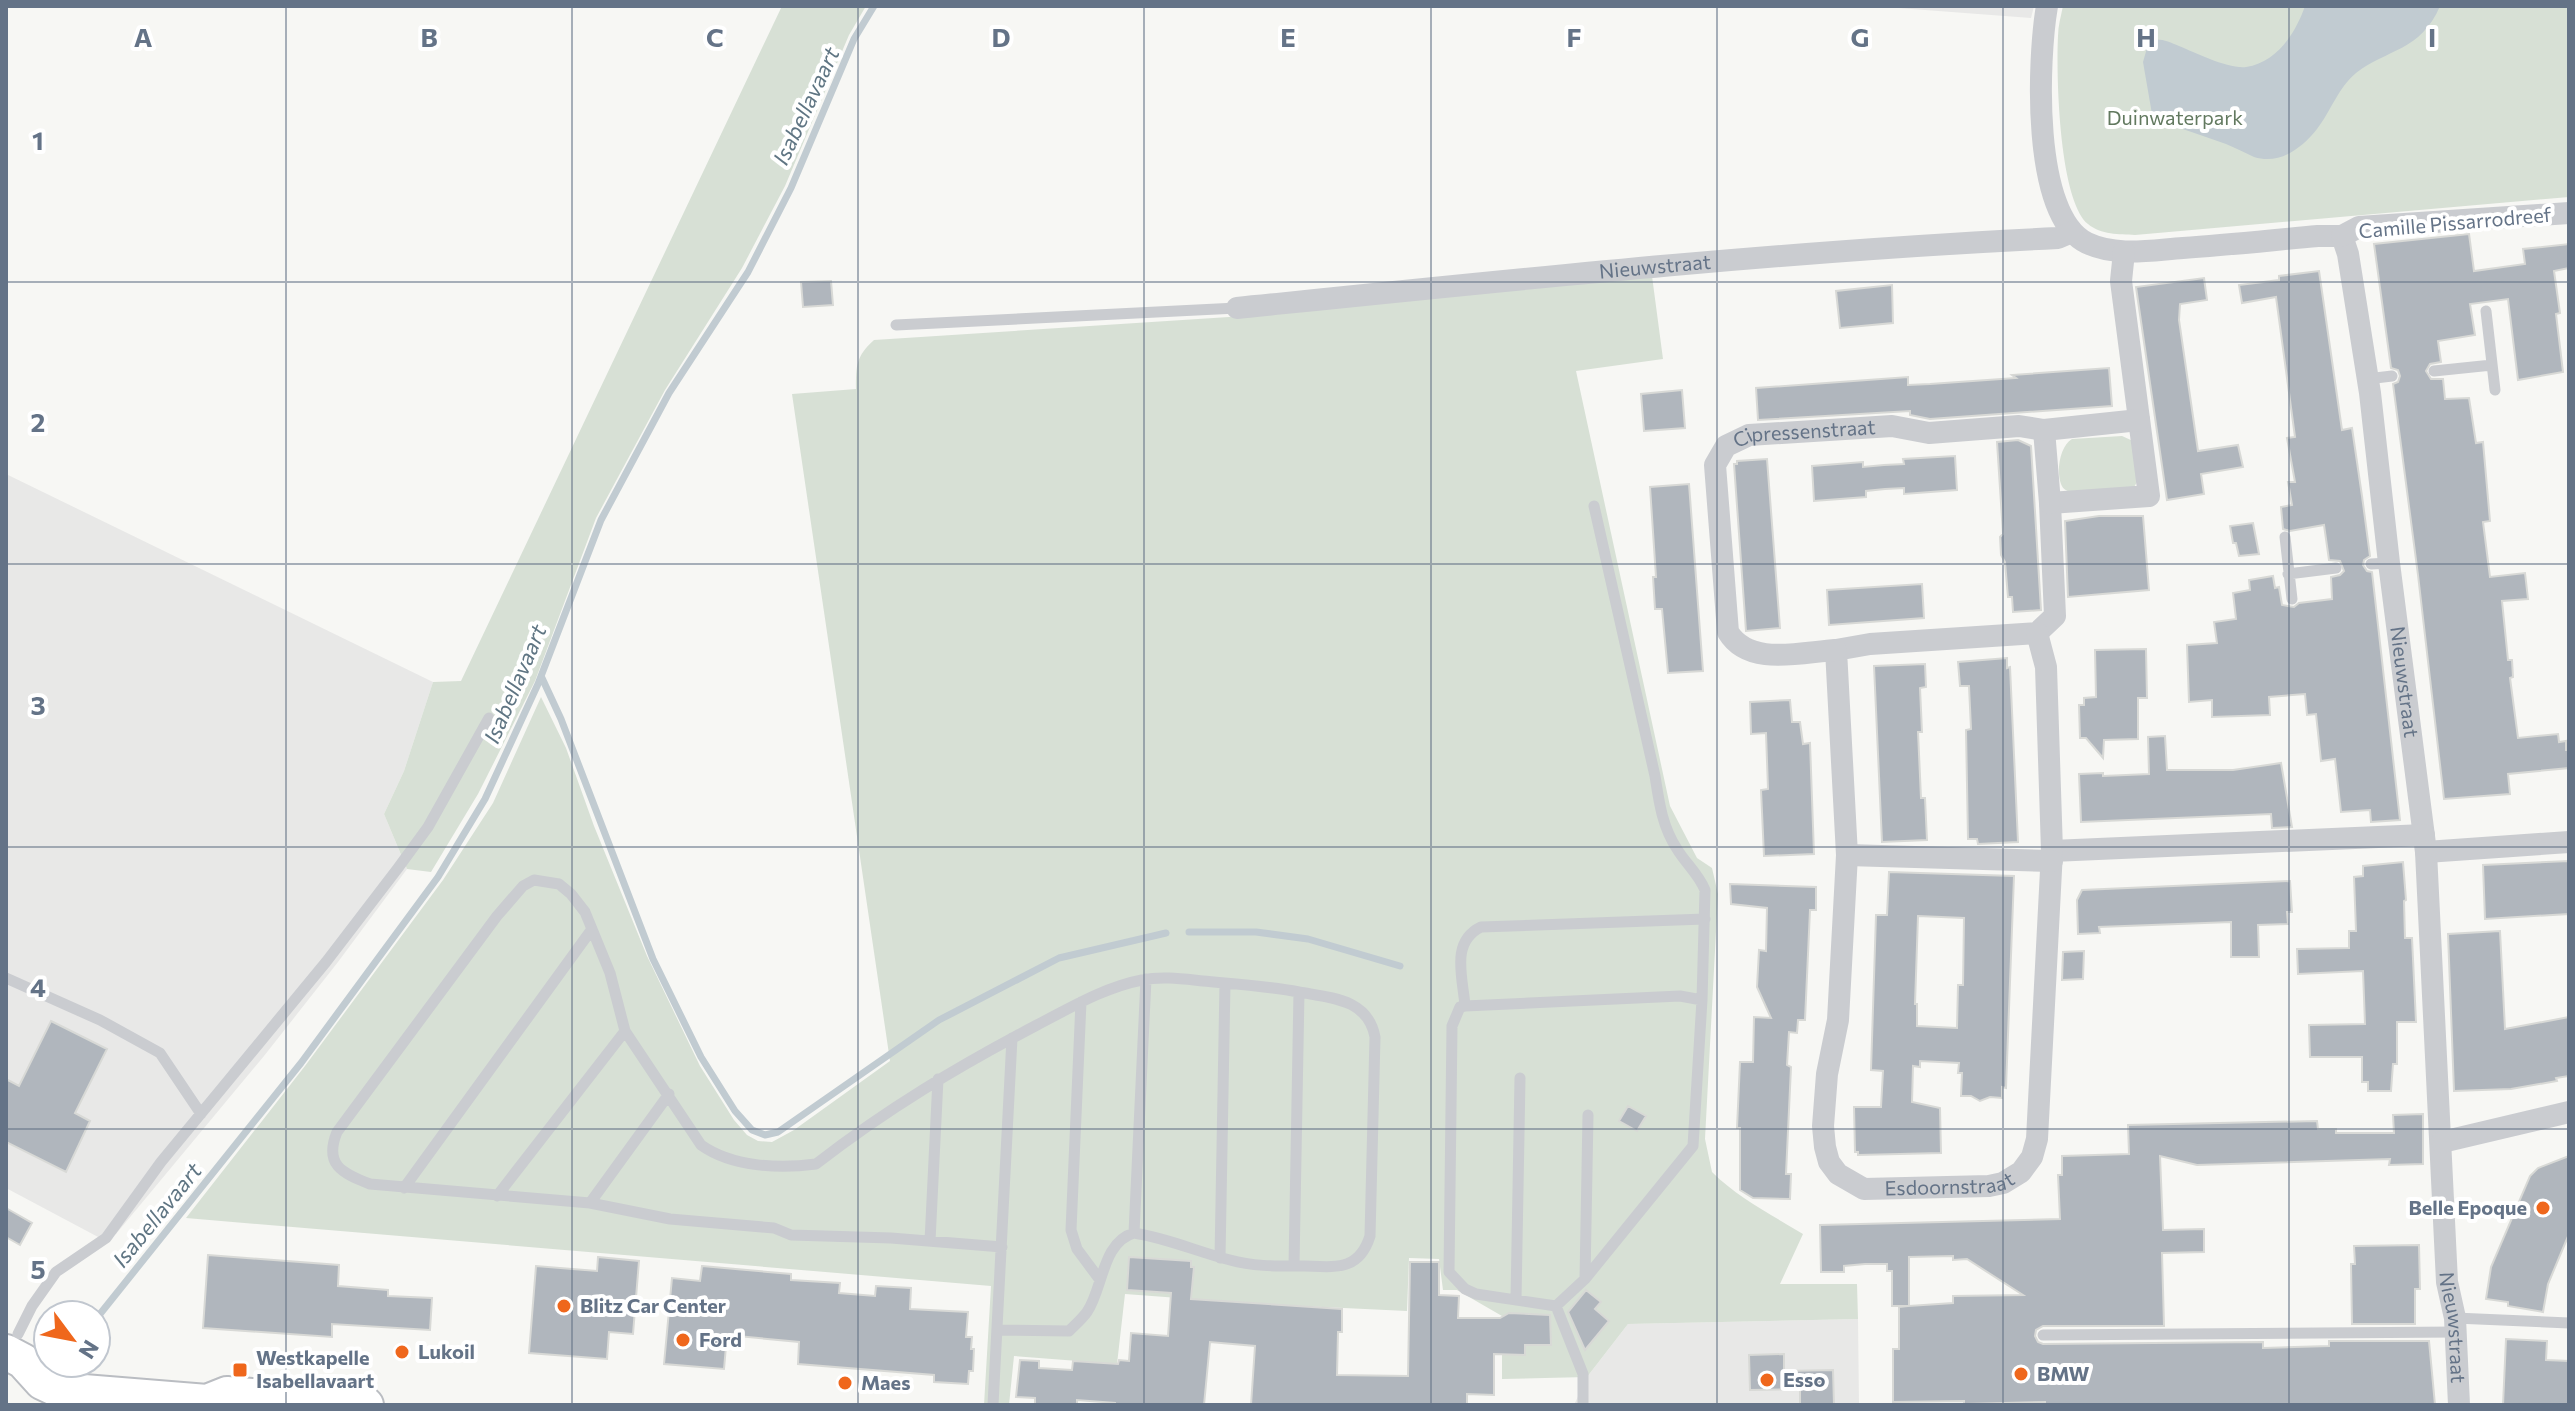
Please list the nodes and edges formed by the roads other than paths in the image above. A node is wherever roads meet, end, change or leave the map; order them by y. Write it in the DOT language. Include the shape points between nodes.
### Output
graph roads {
  1 [pos="2047,6"];
  2 [pos="2569,213"];
  3 [pos="2072,232"];
  4 [pos="2342,236"];
  5 [pos="2124,252"];
  6 [pos="1237,308"];
  7 [pos="2486,311"];
  8 [pos="896,325"];
  9 [pos="2492,365"];
  10 [pos="2434,371"];
  11 [pos="2392,376"];
  12 [pos="2367,379"];
  13 [pos="2495,390"];
  14 [pos="2139,420"];
  15 [pos="2044,430"];
  16 [pos="2050,503"];
  17 [pos="1594,506"];
  18 [pos="2285,537"];
  19 [pos="2336,568"];
  20 [pos="2288,574"];
  21 [pos="2292,599"];
  22 [pos="2037,633"];
  23 [pos="1836,650"];
  24 [pos="489,718"];
  25 [pos="2569,842"];
  26 [pos="2425,843"];
  27 [pos="1847,855"];
  28 [pos="2052,856"];
  29 [pos="1705,919"];
  30 [pos="592,929"];
  31 [pos="6,978"];
  32 [pos="1146,979"];
  33 [pos="1225,983"];
  34 [pos="1299,992"];
  35 [pos="1702,1000"];
  36 [pos="1081,1002"];
  37 [pos="1465,1006"];
  38 [pos="625,1031"];
  39 [pos="1012,1038"];
  40 [pos="1520,1078"];
  41 [pos="938,1079"];
  42 [pos="669,1094"];
  43 [pos="2569,1112"];
  44 [pos="201,1114"];
  45 [pos="1588,1115"];
  46 [pos="2442,1142"];
  47 [pos="404,1188"];
  48 [pos="497,1196"];
  49 [pos="590,1203"];
  50 [pos="1134,1233"];
  51 [pos="930,1241"];
  52 [pos="1002,1247"];
  53 [pos="1220,1258"];
  54 [pos="1294,1266"];
  55 [pos="1585,1279"];
  56 [pos="1100,1280"];
  57 [pos="1516,1300"];
  58 [pos="1556,1306"];
  59 [pos="2569,1323"];
  60 [pos="2456,1325"];
  61 [pos="998,1330"];
  62 [pos="2043,1335"];
  63 [pos="10,1338"];
  64 [pos="32,1371"];
  65 [pos="100,1379"];
  66 [pos="366,1405"];
  67 [pos="993,1405"];
  68 [pos="1583,1405"];
  69 [pos="2459,1405"];
  1 -- 3 [label="street" via="2044,137 2054,202"];
  2 -- 4 [label="street, Camille Pissarrodreef" via="2359,227"];
  3 -- 5 [label="street" via="2086,243"];
  3 -- 6 [label="street, Nieuwstraat" via="2058,238 1682,265"];
  4 -- 5 [label="street"];
  4 -- 12 [label="street, Nieuwstraat"];
  5 -- 14 [label="street" via="2121,281"];
  6 -- 8 [label="lane"];
  7 -- 9 [label="lane"];
  9 -- 10 [label="lane"];
  9 -- 13 [label="lane"];
  11 -- 12 [label="lane"];
  12 -- 26 [label="street, Nieuwstraat" via="2380,564"];
  14 -- 15 [label="street, Cipressenstraat"];
  14 -- 16 [label="street" via="2149,496"];
  15 -- 16 [label="street"];
  15 -- 23 [label="street, Cipressenstraat" via="2019,426 1929,433 1892,426 1749,435 1726,446 1715,465 1728,632 1735,644 1762,655"];
  16 -- 22 [label="street" via="2055,616"];
  17 -- 29 [label="lane" via="1661,816 1677,849 1699,875"];
  18 -- 20 [label="lane"];
  19 -- 20 [label="lane"];
  20 -- 21 [label="lane"];
  22 -- 23 [label="street, Cipressenstraat"];
  22 -- 28 [label="street, Esdoornstraat" via="2046,667"];
  23 -- 27 [label="street, Esdoornstraat"];
  24 -- 44 [label="lane" via="428,827"];
  25 -- 26 [label="street"];
  26 -- 28 [label="street"];
  26 -- 46 [label="street, Nieuwstraat"];
  27 -- 28 [label="street"];
  27 -- 28 [label="street, Esdoornstraat" via="1838,1020 1823,1126 1829,1162 1838,1174 1864,1189 1989,1186 2013,1179 2026,1167 2037,1139"];
  29 -- 35 [label="lane"];
  29 -- 37 [label="lane" via="1481,927 1462,942"];
  30 -- 38 [label="lane"];
  30 -- 47 [label="lane"];
  30 -- 47 [label="lane" via="585,912 559,884 534,880 523,886 337,1132 331,1148 341,1170 370,1184"];
  31 -- 44 [label="lane" via="160,1053"];
  32 -- 33 [label="lane"];
  32 -- 36 [label="lane"];
  32 -- 50 [label="lane"];
  33 -- 34 [label="lane"];
  33 -- 53 [label="lane"];
  34 -- 54 [label="lane"];
  34 -- 54 [label="lane" via="1360,1009 1372,1022 1375,1037 1367,1248 1347,1265"];
  35 -- 37 [label="lane" via="1680,996"];
  35 -- 55 [label="lane" via="1693,1146"];
  36 -- 39 [label="lane"];
  36 -- 56 [label="lane" via="1071,1230 1077,1249"];
  37 -- 57 [label="lane" via="1452,1026 1449,1272 1476,1294"];
  38 -- 42 [label="lane"];
  38 -- 48 [label="lane"];
  39 -- 41 [label="lane"];
  39 -- 52 [label="lane"];
  40 -- 57 [label="lane"];
  41 -- 42 [label="lane" via="816,1164 797,1167 715,1155 701,1145"];
  41 -- 51 [label="lane"];
  42 -- 49 [label="lane"];
  43 -- 46 [label="street"];
  44 -- 63 [label="lane" via="106,1238 56,1272"];
  45 -- 55 [label="lane"];
  46 -- 60 [label="street, Nieuwstraat" via="2447,1282"];
  47 -- 48 [label="lane"];
  48 -- 49 [label="lane"];
  49 -- 51 [label="lane" via="670,1219 774,1228 791,1235"];
  50 -- 53 [label="lane"];
  50 -- 56 [label="lane" via="1114,1249"];
  51 -- 52 [label="lane"];
  52 -- 61 [label="lane"];
  53 -- 54 [label="lane"];
  55 -- 58 [label="lane"];
  56 -- 61 [label="lane" via="1088,1311 1069,1331"];
  57 -- 58 [label="lane"];
  58 -- 68 [label="lane" via="1583,1374"];
  59 -- 60 [label="lane"];
  60 -- 62 [label="lane"];
  60 -- 69 [label="street, Nieuwstraat"];
  61 -- 67 [label="lane"];
  63 -- 64 [label="main road"];
  65 -- 66 [label="main road" via="211,1384 227,1394"];
}
